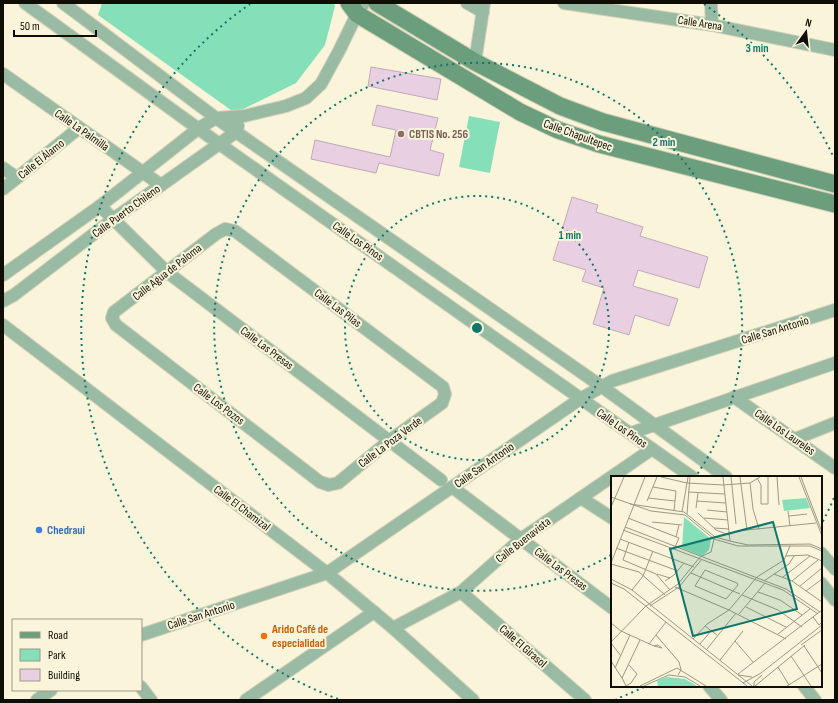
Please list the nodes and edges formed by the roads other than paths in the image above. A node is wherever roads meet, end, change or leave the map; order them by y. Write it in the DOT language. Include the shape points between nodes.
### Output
graph roads {
  1 [pos="63,3"];
  2 [pos="377,3"];
  3 [pos="467,3"];
  4 [pos="564,3"];
  5 [pos="711,3"];
  6 [pos="32,5"];
  7 [pos="356,7"];
  8 [pos="620,7"];
  9 [pos="483,8"];
  10 [pos="712,25"];
  11 [pos="835,50"];
  12 [pos="475,62"];
  13 [pos="3,74"];
  14 [pos="244,116"];
  15 [pos="216,118"];
  16 [pos="79,128"];
  17 [pos="199,128"];
  18 [pos="236,132"];
  19 [pos="218,143"];
  20 [pos="3,168"];
  21 [pos="144,173"];
  22 [pos="17,178"];
  23 [pos="835,184"];
  24 [pos="160,185"];
  25 [pos="3,189"];
  26 [pos="835,204"];
  27 [pos="100,206"];
  28 [pos="112,220"];
  29 [pos="225,229"];
  30 [pos="167,272"];
  31 [pos="3,275"];
  32 [pos="3,301"];
  33 [pos="835,310"];
  34 [pos="112,318"];
  35 [pos="3,325"];
  36 [pos="835,363"];
  37 [pos="601,386"];
  38 [pos="446,394"];
  39 [pos="734,397"];
  40 [pos="580,399"];
  41 [pos="835,423"];
  42 [pos="653,424"];
  43 [pos="631,433"];
  44 [pos="794,440"];
  45 [pos="389,441"];
  46 [pos="652,449"];
  47 [pos="835,468"];
  48 [pos="613,476"];
  49 [pos="691,476"];
  50 [pos="725,476"];
  51 [pos="611,477"];
  52 [pos="441,480"];
  53 [pos="329,485"];
  54 [pos="452,487"];
  55 [pos="581,498"];
  56 [pos="611,517"];
  57 [pos="521,539"];
  58 [pos="822,554"];
  59 [pos="835,569"];
  60 [pos="327,573"];
  61 [pos="822,584"];
  62 [pos="461,592"];
  63 [pos="835,600"];
  64 [pos="611,607"];
  65 [pos="374,612"];
  66 [pos="393,628"];
  67 [pos="142,634"];
  68 [pos="710,687"];
  69 [pos="805,687"];
  70 [pos="50,691"];
  71 [pos="37,700"];
  72 [pos="246,700"];
  73 [pos="473,700"];
  74 [pos="585,700"];
  75 [pos="721,700"];
  76 [pos="815,700"];
  1 -- 15 [label="street, Calle Los Pinos"];
  2 -- 12 [label="street, Calle Chapultepec"];
  3 -- 9 [label="street"];
  4 -- 8 [label="street, Calle Arena"];
  5 -- 10 [label="street"];
  6 -- 17 [label="street, Calle Los Pinos"];
  7 -- 14 [label="street, Calle Puerto Chileno" via="339,51 321,84 306,98 286,106"];
  7 -- 26 [label="street, Calle Chapultepec" via="520,112 558,130 600,144"];
  8 -- 10 [label="street, Calle Arena"];
  9 -- 12 [label="street"];
  10 -- 11 [label="street, Calle Arena"];
  12 -- 23 [label="street, Calle Chapultepec" via="560,106 603,122"];
  13 -- 16 [label="street, Calle La Palmilla"];
  14 -- 15 [label="street, Calle Puerto Chileno"];
  14 -- 18 [label="street"];
  15 -- 17 [label="street, Calle Puerto Chileno"];
  15 -- 18 [label="street, Calle Los Pinos"];
  16 -- 21 [label="street, Calle La Palmilla"];
  16 -- 22 [label="street, Calle El Álamo"];
  17 -- 19 [label="street, Calle Los Pinos"];
  17 -- 21 [label="street, Calle Puerto Chileno"];
  18 -- 19 [label="street, Calle Puerto Chileno"];
  18 -- 37 [label="street, Calle Los Pinos"];
  19 -- 24 [label="street, Calle Puerto Chileno"];
  19 -- 40 [label="street, Calle Los Pinos"];
  20 -- 22 [label="street"];
  21 -- 24 [label="street, Calle La Palmilla"];
  21 -- 27 [label="street, Calle Puerto Chileno"];
  22 -- 25 [label="street, Calle El Álamo"];
  24 -- 28 [label="street, Calle Puerto Chileno"];
  27 -- 28 [label="street, Calle Las Presas"];
  27 -- 31 [label="street, Calle Puerto Chileno"];
  28 -- 30 [label="street, Calle Las Presas"];
  28 -- 32 [label="street, Calle Puerto Chileno"];
  29 -- 30 [label="street, Calle Agua de Paloma"];
  29 -- 38 [label="street, Calle Las Pilas" via="235,231 443,387"];
  30 -- 34 [label="street, Calle Agua de Paloma" via="114,312"];
  30 -- 45 [label="street, Calle Las Presas"];
  33 -- 37 [label="street, Calle San Antonio" via="625,376"];
  34 -- 53 [label="street, Calle Los Pozos" via="116,325 320,482"];
  35 -- 60 [label="street, Calle El Chamizal"];
  36 -- 39 [label="street"];
  37 -- 40 [label="street, Calle San Antonio"];
  37 -- 42 [label="street, Calle Los Pinos"];
  38 -- 45 [label="street, Calle La Poza Verde" via="442,403"];
  39 -- 42 [label="street"];
  39 -- 44 [label="street, Calle Los Laureles"];
  40 -- 43 [label="street, Calle Los Pinos"];
  40 -- 54 [label="street, Calle San Antonio"];
  41 -- 44 [label="street"];
  42 -- 43 [label="street"];
  42 -- 50 [label="street, Calle Los Pinos"];
  43 -- 46 [label="street, Calle Los Pinos"];
  44 -- 47 [label="street, Calle Los Laureles"];
  45 -- 52 [label="street, Calle Las Presas"];
  45 -- 53 [label="street, Calle La Poza Verde" via="338,483"];
  46 -- 48 [label="street, Calle Buenavista"];
  46 -- 49 [label="street, Calle Los Pinos"];
  51 -- 55 [label="street, Calle Buenavista"];
  54 -- 57 [label="street, Calle Las Presas"];
  54 -- 60 [label="street, Calle San Antonio"];
  55 -- 56 [label="street"];
  55 -- 57 [label="street, Calle Buenavista"];
  57 -- 62 [label="street, Calle Buenavista"];
  57 -- 64 [label="street, Calle Las Presas"];
  58 -- 59 [label="street"];
  60 -- 65 [label="street, Calle El Chamizal"];
  60 -- 67 [label="street, Calle San Antonio"];
  61 -- 63 [label="street"];
  62 -- 66 [label="street, Calle Buenavista"];
  62 -- 74 [label="street, Calle El Girasol"];
  65 -- 66 [label="street, Calle El Chamizal"];
  65 -- 72 [label="street"];
  66 -- 73 [label="street, Calle El Chamizal"];
  68 -- 75 [label="street"];
  69 -- 76 [label="street"];
  70 -- 71 [label="street"];
}
